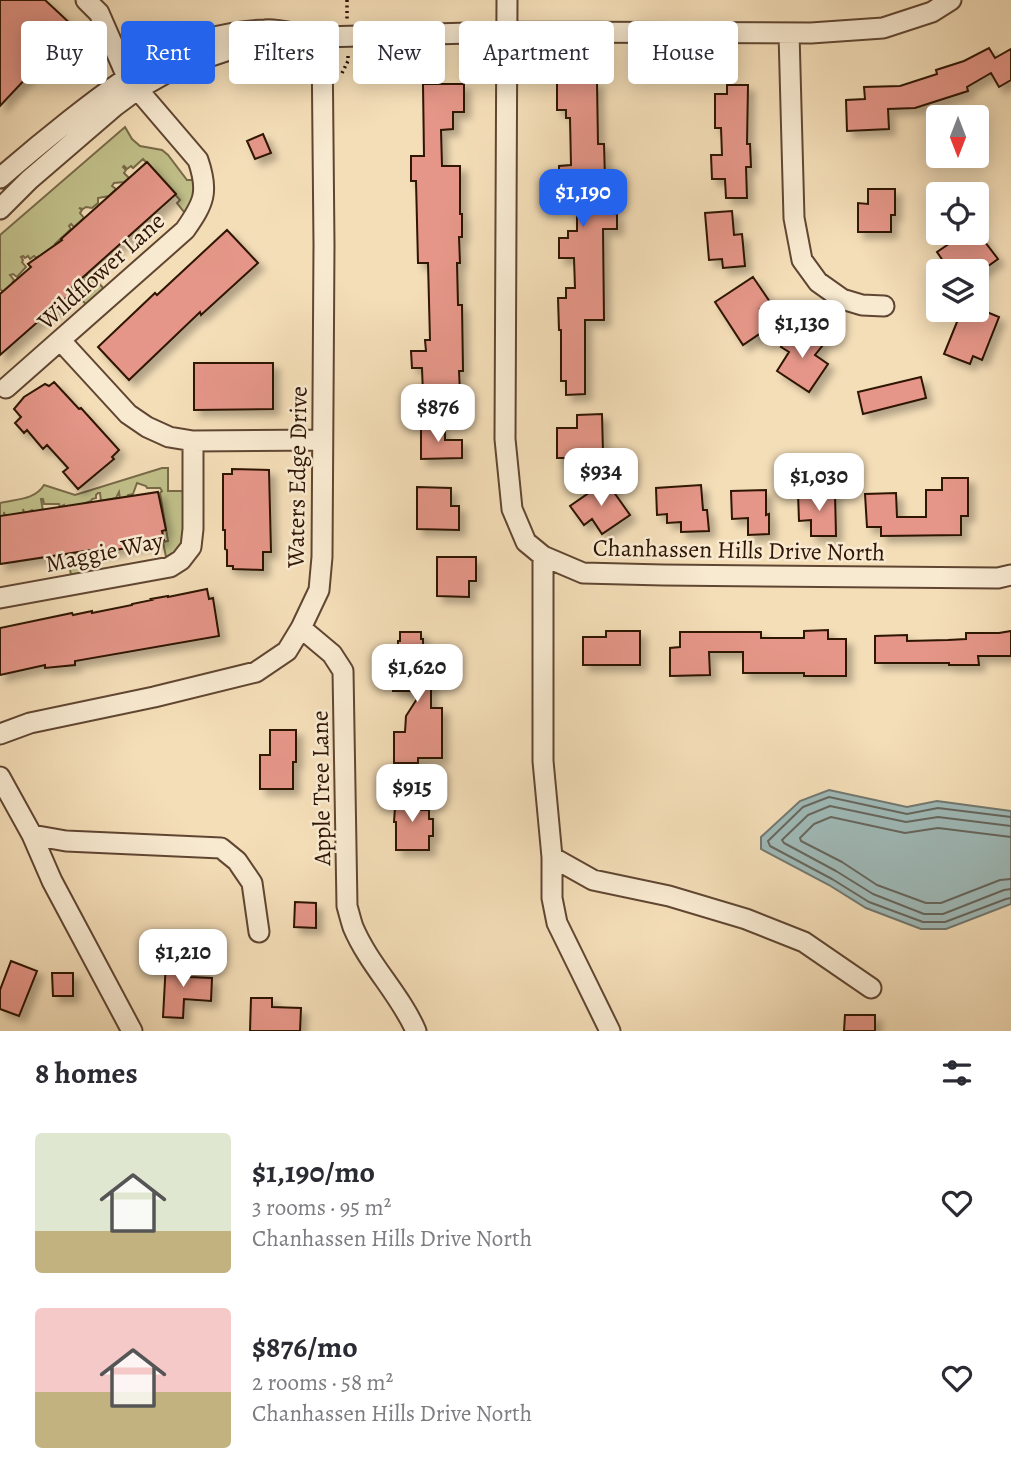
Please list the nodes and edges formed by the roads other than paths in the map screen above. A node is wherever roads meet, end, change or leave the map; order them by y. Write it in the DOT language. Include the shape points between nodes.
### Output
graph roads {
  1 [pos="507,0"];
  2 [pos="951,0"];
  3 [pos="95,4"];
  4 [pos="507,21"];
  5 [pos="614,32"];
  6 [pos="459,33"];
  7 [pos="789,33"];
  8 [pos="339,37"];
  9 [pos="121,58"];
  10 [pos="131,84"];
  11 [pos="132,84"];
  12 [pos="134,84"];
  13 [pos="322,84"];
  14 [pos="507,84"];
  15 [pos="0,178"];
  16 [pos="0,209"];
  17 [pos="884,306"];
  18 [pos="61,341"];
  19 [pos="6,388"];
  20 [pos="322,440"];
  21 [pos="193,441"];
  22 [pos="543,556"];
  23 [pos="1011,575"];
  24 [pos="0,598"];
  25 [pos="301,628"];
  26 [pos="0,734"];
  27 [pos="0,777"];
  28 [pos="32,835"];
  29 [pos="552,857"];
  30 [pos="259,932"];
  31 [pos="872,988"];
  32 [pos="132,1031"];
  33 [pos="416,1031"];
  34 [pos="610,1031"];
  1 -- 4 [label="street, Chanhassen Hills Drive North"];
  2 -- 7 [label="street" via="932,12 883,28"];
  3 -- 9 [label="street, Wildflower Lane"];
  5 -- 7 [label="street"];
  6 -- 8 [label="street"];
  7 -- 17 [label="street" via="794,218 802,260 818,282 842,299"];
  10 -- 15 [label="street" via="84,108"];
  11 -- 16 [label="street" via="115,106"];
  12 -- 18 [label="street, Wildflower Lane" via="198,160 204,195 185,230"];
  13 -- 20 [label="street, Waters Edge Drive"];
  14 -- 22 [label="street, Chanhassen Hills Drive North" via="505,439 512,509 526,542"];
  18 -- 19 [label="street, Wildflower Lane"];
  18 -- 21 [label="street" via="128,414 170,437"];
  20 -- 21 [label="street"];
  20 -- 25 [label="street, Waters Edge Drive" via="319,590"];
  21 -- 24 [label="street, Maggie Way" via="193,529 191,547 181,560 170,567"];
  22 -- 23 [label="street, Chanhassen Hills Drive North" via="583,573"];
  22 -- 29 [label="street" via="543,761"];
  25 -- 26 [label="street, Waters Edge Drive" via="287,651 256,672 30,723"];
  25 -- 33 [label="street, Apple Tree Lane" via="332,654 343,671 347,906 354,928"];
  27 -- 28 [label="street"];
  28 -- 30 [label="street" via="66,841 221,848 252,883"];
  28 -- 32 [label="street"];
  29 -- 31 [label="street" via="593,880 669,896 804,942"];
  29 -- 34 [label="street" via="557,923"];
}
